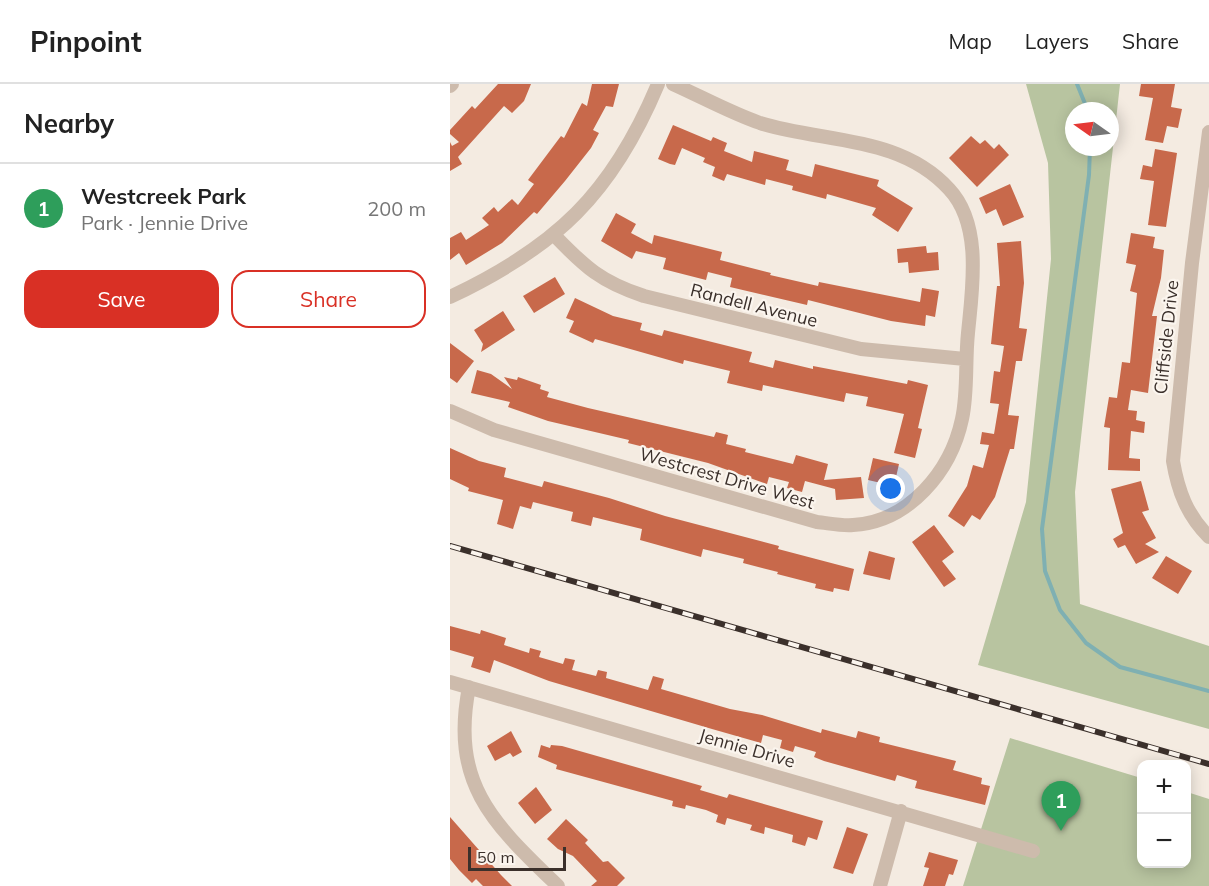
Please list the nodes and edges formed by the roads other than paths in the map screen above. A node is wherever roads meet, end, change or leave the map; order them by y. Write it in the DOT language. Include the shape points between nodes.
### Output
graph roads {
  1 [pos="657,84"];
  2 [pos="673,84"];
  3 [pos="1209,132"];
  4 [pos="555,236"];
  5 [pos="450,297"];
  6 [pos="965,359"];
  7 [pos="450,411"];
  8 [pos="1209,537"];
  9 [pos="450,682"];
  10 [pos="469,687"];
  11 [pos="902,811"];
  12 [pos="1033,851"];
  13 [pos="558,886"];
  14 [pos="880,886"];
  1 -- 4 [label="street" via="612,171"];
  2 -- 6 [label="street, Westcrest Drive West" via="760,123 862,143 907,158 950,189 965,216 974,272"];
  3 -- 8 [label="street, Cliffside Drive" via="1189,287 1173,461 1188,511"];
  4 -- 5 [label="street" via="496,275"];
  4 -- 6 [label="street, Randell Avenue" via="585,267 613,286 644,296 861,349"];
  6 -- 7 [label="street, Westcrest Drive West" via="962,418 946,460 926,491 886,517 853,525 782,514 494,430"];
  9 -- 10 [label="street, Jennie Drive"];
  10 -- 11 [label="street, Jennie Drive"];
  10 -- 13 [label="street" via="461,733 468,774 477,797 503,833"];
  11 -- 12 [label="street, Jennie Drive"];
  11 -- 14 [label="street"];
}
